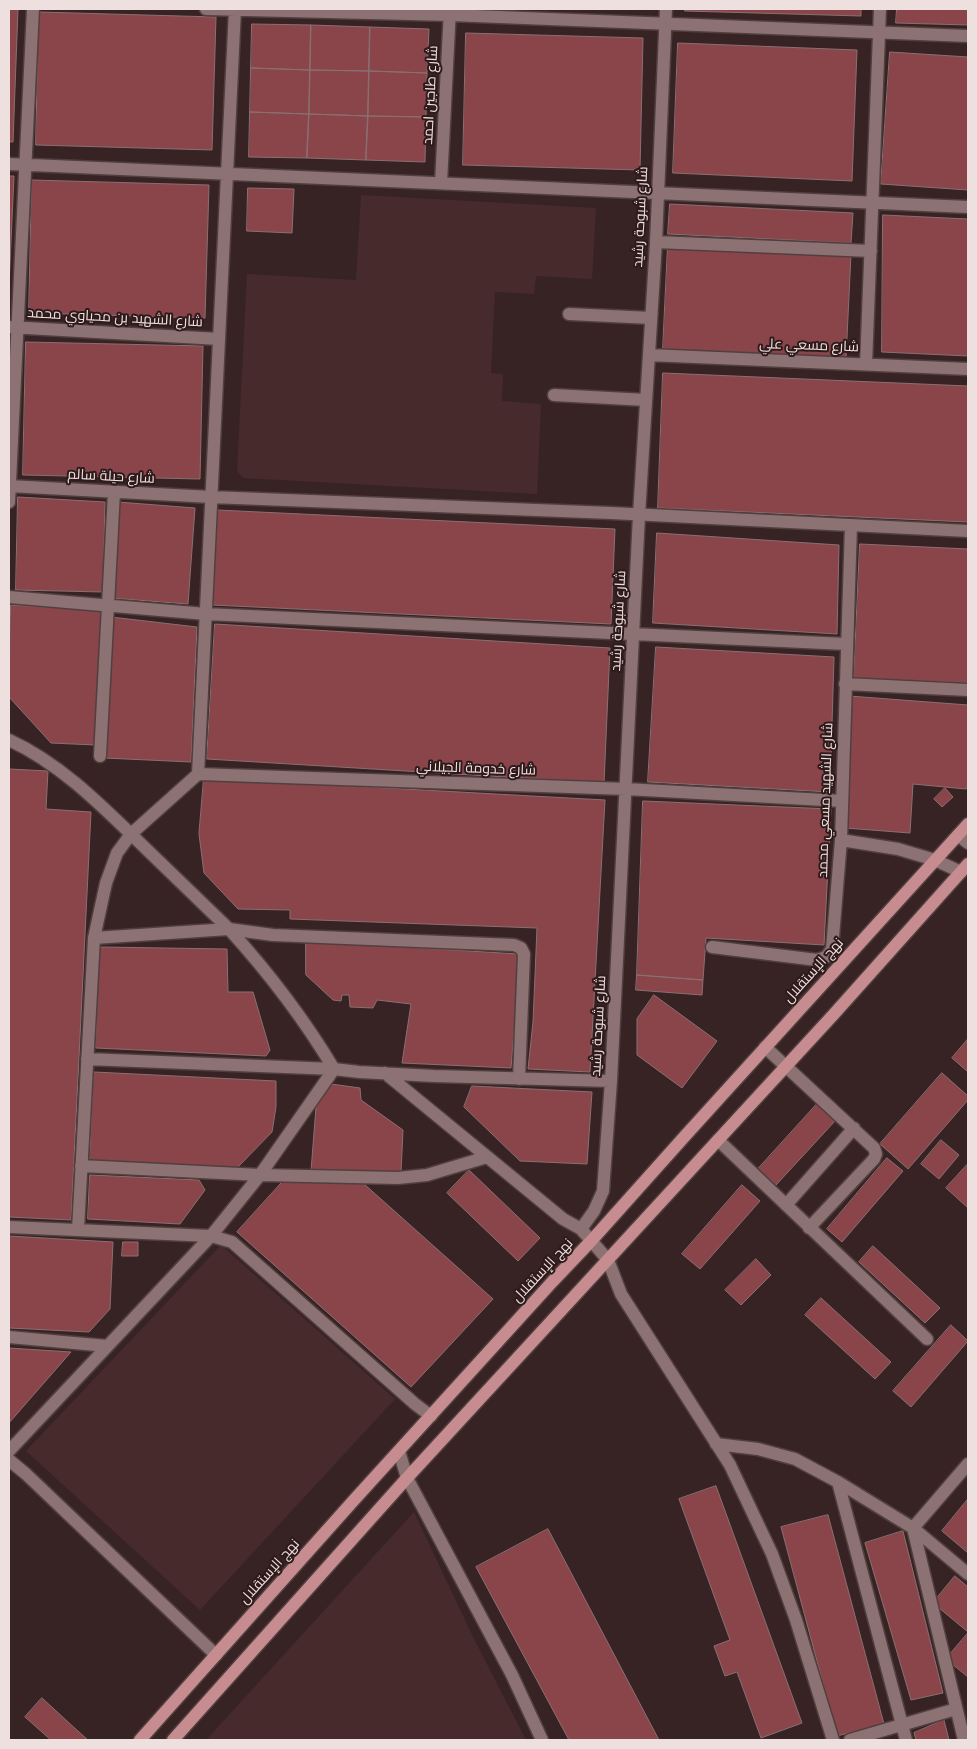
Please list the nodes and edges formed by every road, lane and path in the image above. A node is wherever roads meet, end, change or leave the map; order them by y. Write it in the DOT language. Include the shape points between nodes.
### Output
graph roads {
  1 [pos="33,9"];
  2 [pos="206,9"];
  3 [pos="666,9"];
  4 [pos="880,9"];
  5 [pos="234,10"];
  6 [pos="450,12"];
  7 [pos="665,23"];
  8 [pos="879,32"];
  9 [pos="968,36"];
  10 [pos="9,164"];
  11 [pos="25,165"];
  12 [pos="227,174"];
  13 [pos="441,184"];
  14 [pos="657,193"];
  15 [pos="873,202"];
  16 [pos="968,206"];
  17 [pos="656,242"];
  18 [pos="871,251"];
  19 [pos="569,314"];
  20 [pos="651,318"];
  21 [pos="13,327"];
  22 [pos="219,339"];
  23 [pos="649,355"];
  24 [pos="866,364"];
  25 [pos="968,369"];
  26 [pos="554,395"];
  27 [pos="646,400"];
  28 [pos="9,486"];
  29 [pos="114,492"];
  30 [pos="211,497"];
  31 [pos="9,502"];
  32 [pos="639,515"];
  33 [pos="851,526"];
  34 [pos="968,531"];
  35 [pos="9,597"];
  36 [pos="108,605"];
  37 [pos="206,614"];
  38 [pos="633,635"];
  39 [pos="846,644"];
  40 [pos="845,684"];
  41 [pos="968,690"];
  42 [pos="9,740"];
  43 [pos="100,756"];
  44 [pos="198,774"];
  45 [pos="626,789"];
  46 [pos="842,801"];
  47 [pos="968,824"];
  48 [pos="130,834"];
  49 [pos="963,839"];
  50 [pos="841,840"];
  51 [pos="935,860"];
  52 [pos="965,868"];
  53 [pos="229,929"];
  54 [pos="94,938"];
  55 [pos="712,947"];
  56 [pos="765,1047"];
  57 [pos="87,1060"];
  58 [pos="786,1066"];
  59 [pos="334,1069"];
  60 [pos="385,1073"];
  61 [pos="519,1079"];
  62 [pos="611,1082"];
  63 [pos="854,1128"];
  64 [pos="718,1140"];
  65 [pos="487,1157"];
  66 [pos="81,1166"];
  67 [pos="260,1174"];
  68 [pos="786,1205"];
  69 [pos="9,1227"];
  70 [pos="809,1228"];
  71 [pos="581,1229"];
  72 [pos="78,1230"];
  73 [pos="212,1236"];
  74 [pos="592,1240"];
  75 [pos="608,1260"];
  76 [pos="9,1336"];
  77 [pos="927,1339"];
  78 [pos="108,1346"];
  79 [pos="431,1416"];
  80 [pos="716,1444"];
  81 [pos="9,1451"];
  82 [pos="399,1451"];
  83 [pos="9,1460"];
  84 [pos="968,1464"];
  85 [pos="407,1478"];
  86 [pos="838,1482"];
  87 [pos="913,1528"];
  88 [pos="968,1574"];
  89 [pos="216,1654"];
  90 [pos="956,1709"];
  91 [pos="902,1726"];
  92 [pos="140,1740"];
  93 [pos="173,1740"];
  94 [pos="542,1740"];
  95 [pos="833,1740"];
  96 [pos="850,1740"];
  97 [pos="906,1740"];
  98 [pos="964,1740"];
  1 -- 11 [label="street"];
  2 -- 5 [label="street"];
  3 -- 7 [label="street, شارع شبوحة رشيد"];
  4 -- 8 [label="street"];
  5 -- 6 [label="street"];
  5 -- 12 [label="street"];
  6 -- 7 [label="street"];
  6 -- 13 [label="street, شارع طاجين احمد"];
  7 -- 8 [label="street"];
  7 -- 14 [label="street, شارع شبوحة رشيد"];
  8 -- 9 [label="street"];
  8 -- 15 [label="street"];
  10 -- 11 [label="street"];
  11 -- 12 [label="street"];
  11 -- 21 [label="street"];
  12 -- 13 [label="street"];
  12 -- 22 [label="street"];
  13 -- 14 [label="street"];
  14 -- 15 [label="street"];
  14 -- 17 [label="street, شارع شبوحة رشيد"];
  15 -- 16 [label="street"];
  15 -- 18 [label="street"];
  17 -- 18 [label="street"];
  17 -- 20 [label="street, شارع شبوحة رشيد"];
  18 -- 24 [label="street"];
  19 -- 20 [label="street"];
  20 -- 23 [label="street, شارع شبوحة رشيد"];
  21 -- 22 [label="street, شارع الشهيد بن محياوي محمد"];
  21 -- 28 [label="street"];
  22 -- 30 [label="street"];
  23 -- 24 [label="street, شارع مسعي علي"];
  23 -- 27 [label="street, شارع شبوحة رشيد"];
  24 -- 25 [label="street, شارع مسعي علي"];
  26 -- 27 [label="street"];
  27 -- 32 [label="street, شارع شبوحة رشيد"];
  28 -- 29 [label="street, شارع حيلة سالم"];
  28 -- 31 [label="street"];
  29 -- 30 [label="street, شارع حيلة سالم"];
  29 -- 36 [label="street"];
  30 -- 32 [label="street, شارع حيلة سالم"];
  30 -- 37 [label="street"];
  32 -- 33 [label="street, شارع حيلة سالم"];
  32 -- 38 [label="street, شارع شبوحة رشيد"];
  33 -- 34 [label="street, شارع حيلة سالم"];
  33 -- 39 [label="street, شارع الشهيد مسعي محمد"];
  35 -- 36 [label="street"];
  36 -- 37 [label="street"];
  36 -- 43 [label="street"];
  37 -- 38 [label="street"];
  37 -- 44 [label="street"];
  38 -- 39 [label="street"];
  38 -- 45 [label="street, شارع شبوحة رشيد"];
  39 -- 40 [label="street, شارع الشهيد مسعي محمد"];
  40 -- 41 [label="street"];
  40 -- 46 [label="street, شارع الشهيد مسعي محمد"];
  42 -- 48 [label="street" via="27,748 67,776"];
  44 -- 45 [label="street, شارع خدومة الجيلاني"];
  44 -- 48 [label="street"];
  45 -- 46 [label="street, شارع خدومة الجيلاني"];
  45 -- 62 [label="street, شارع شبوحة رشيد"];
  46 -- 50 [label="street, شارع الشهيد مسعي محمد"];
  47 -- 49 [label="main road, نهج الإستقلال"];
  48 -- 53 [label="street"];
  48 -- 54 [label="street" via="117,853 106,883"];
  49 -- 51 [label="main road, نهج الإستقلال"];
  50 -- 51 [label="street" via="898,849"];
  50 -- 55 [label="street, شارع الشهيد مسعي محمد" via="832,949 826,958 817,960"];
  51 -- 52 [label="street"];
  51 -- 56 [label="main road, نهج الإستقلال"];
  52 -- 58 [label="main road"];
  53 -- 54 [label="street"];
  53 -- 59 [label="street" via="311,1030"];
  53 -- 61 [label="street" via="273,935 514,945 521,948 524,954"];
  54 -- 57 [label="street"];
  56 -- 58 [label="street"];
  56 -- 74 [label="main road, نهج الإستقلال"];
  57 -- 59 [label="street"];
  57 -- 66 [label="street"];
  58 -- 63 [label="street"];
  58 -- 64 [label="main road"];
  59 -- 60 [label="street"];
  59 -- 67 [label="street"];
  60 -- 61 [label="street"];
  60 -- 65 [label="street"];
  61 -- 62 [label="street"];
  62 -- 71 [label="street, شارع شبوحة رشيد" via="603,1191"];
  63 -- 68 [label="street"];
  63 -- 70 [label="street" via="874,1148 874,1159"];
  64 -- 68 [label="street"];
  64 -- 75 [label="main road"];
  65 -- 67 [label="street" via="427,1175 398,1178"];
  65 -- 71 [label="street" via="563,1219"];
  66 -- 67 [label="street"];
  66 -- 72 [label="street"];
  67 -- 73 [label="street"];
  68 -- 70 [label="street"];
  69 -- 72 [label="street"];
  70 -- 77 [label="street"];
  71 -- 74 [label="street"];
  72 -- 73 [label="street"];
  73 -- 78 [label="street"];
  73 -- 79 [label="street" via="232,1242"];
  74 -- 75 [label="street"];
  74 -- 79 [label="main road, نهج الإستقلال"];
  75 -- 80 [label="street" via="621,1294"];
  75 -- 85 [label="main road"];
  76 -- 78 [label="street"];
  78 -- 81 [label="street"];
  79 -- 82 [label="main road, نهج الإستقلال"];
  80 -- 86 [label="street" via="758,1449 795,1459"];
  80 -- 95 [label="street" via="730,1465 772,1554"];
  82 -- 85 [label="street"];
  82 -- 89 [label="main road, نهج الإستقلال"];
  83 -- 89 [label="street"];
  84 -- 87 [label="street"];
  85 -- 93 [label="main road"];
  85 -- 94 [label="street" via="512,1675"];
  86 -- 87 [label="street"];
  86 -- 91 [label="street"];
  87 -- 88 [label="street"];
  87 -- 90 [label="street"];
  89 -- 92 [label="main road, نهج الإستقلال"];
  90 -- 91 [label="street"];
  90 -- 98 [label="street"];
  91 -- 96 [label="street"];
  91 -- 97 [label="street"];
}
